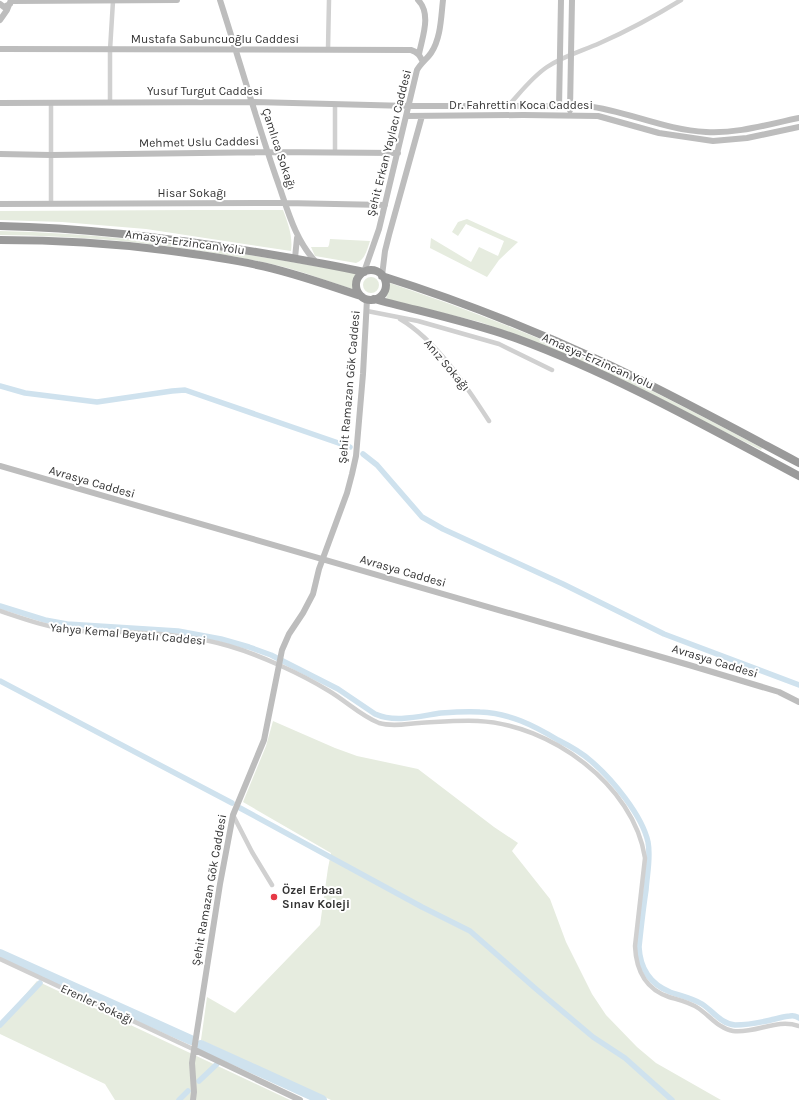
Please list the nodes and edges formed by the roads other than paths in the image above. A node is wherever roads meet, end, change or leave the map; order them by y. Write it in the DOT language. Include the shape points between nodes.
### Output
graph roads {
  1 [pos="177,0"];
  2 [pos="220,0"];
  3 [pos="329,0"];
  4 [pos="418,0"];
  5 [pos="443,0"];
  6 [pos="561,0"];
  7 [pos="572,0"];
  8 [pos="681,0"];
  9 [pos="113,1"];
  10 [pos="11,2"];
  11 [pos="0,4"];
  12 [pos="0,20"];
  13 [pos="0,49"];
  14 [pos="235,49"];
  15 [pos="328,49"];
  16 [pos="110,50"];
  17 [pos="419,54"];
  18 [pos="572,55"];
  19 [pos="560,60"];
  20 [pos="423,62"];
  21 [pos="110,102"];
  22 [pos="252,102"];
  23 [pos="0,103"];
  24 [pos="51,103"];
  25 [pos="335,104"];
  26 [pos="409,106"];
  27 [pos="508,106"];
  28 [pos="559,106"];
  29 [pos="570,106"];
  30 [pos="406,116"];
  31 [pos="422,116"];
  32 [pos="559,116"];
  33 [pos="570,116"];
  34 [pos="799,118"];
  35 [pos="799,127"];
  36 [pos="267,152"];
  37 [pos="335,152"];
  38 [pos="398,153"];
  39 [pos="0,154"];
  40 [pos="51,154"];
  41 [pos="285,203"];
  42 [pos="0,204"];
  43 [pos="51,204"];
  44 [pos="385,205"];
  45 [pos="0,226"];
  46 [pos="298,236"];
  47 [pos="0,240"];
  48 [pos="295,258"];
  49 [pos="316,262"];
  50 [pos="364,272"];
  51 [pos="382,276"];
  52 [pos="368,298"];
  53 [pos="367,311"];
  54 [pos="397,317"];
  55 [pos="552,370"];
  56 [pos="489,421"];
  57 [pos="799,463"];
  58 [pos="0,466"];
  59 [pos="799,476"];
  60 [pos="322,560"];
  61 [pos="0,611"];
  62 [pos="278,666"];
  63 [pos="799,702"];
  64 [pos="233,815"];
  65 [pos="272,885"];
  66 [pos="0,959"];
  67 [pos="799,1026"];
  68 [pos="194,1050"];
  69 [pos="193,1100"];
  70 [pos="300,1100"];
  1 -- 9 [label="street"];
  2 -- 14 [label="street, Çamlıca Sokağı"];
  3 -- 15 [label="street"];
  4 -- 17 [label="street" via="422,4 426,18"];
  5 -- 20 [label="street, Şehit Erkan Yaylacı Caddesi" via="437,40 431,54"];
  6 -- 19 [label="street"];
  7 -- 18 [label="street"];
  8 -- 18 [label="street"];
  9 -- 10 [label="street"];
  9 -- 16 [label="street"];
  10 -- 11 [label="street" via="6,7"];
  10 -- 12 [label="street"];
  13 -- 16 [label="street, Mustafa Sabuncuoğlu Caddesi"];
  14 -- 15 [label="street, Mustafa Sabuncuoğlu Caddesi"];
  14 -- 16 [label="street, Mustafa Sabuncuoğlu Caddesi"];
  14 -- 22 [label="street, Çamlıca Sokağı"];
  15 -- 17 [label="street, Mustafa Sabuncuoğlu Caddesi" via="411,50"];
  16 -- 21 [label="street"];
  17 -- 20 [label="street"];
  18 -- 19 [label="street"];
  18 -- 29 [label="street"];
  19 -- 27 [label="street" via="541,72"];
  19 -- 28 [label="street"];
  20 -- 26 [label="street, Şehit Erkan Yaylacı Caddesi" via="418,70"];
  21 -- 22 [label="street, Yusuf Turgut Caddesi"];
  21 -- 24 [label="street, Yusuf Turgut Caddesi"];
  22 -- 25 [label="street, Yusuf Turgut Caddesi"];
  22 -- 36 [label="street, Çamlıca Sokağı"];
  23 -- 24 [label="street, Yusuf Turgut Caddesi"];
  24 -- 40 [label="street"];
  25 -- 26 [label="street, Yusuf Turgut Caddesi"];
  25 -- 37 [label="street"];
  26 -- 27 [label="street, Dr. Fahrettin Koca Caddesi"];
  26 -- 30 [label="street, Şehit Erkan Yaylacı Caddesi"];
  27 -- 28 [label="street, Dr. Fahrettin Koca Caddesi"];
  28 -- 29 [label="street, Dr. Fahrettin Koca Caddesi"];
  28 -- 32 [label="street"];
  29 -- 33 [label="street"];
  29 -- 34 [label="street, Dr. Fahrettin Koca Caddesi" via="602,108 667,126 704,132 736,131"];
  30 -- 31 [label="street, Dr. Fahrettin Koca Caddesi"];
  30 -- 38 [label="street, Şehit Erkan Yaylacı Caddesi"];
  31 -- 32 [label="street, Dr. Fahrettin Koca Caddesi"];
  31 -- 51 [label="street, Şehit Erkan Yaylacı Caddesi" via="389,235"];
  32 -- 33 [label="street, Dr. Fahrettin Koca Caddesi"];
  33 -- 35 [label="street, Dr. Fahrettin Koca Caddesi" via="598,116 659,133 713,141 747,138"];
  36 -- 37 [label="street, Mehmet Uslu Caddesi"];
  36 -- 40 [label="street, Mehmet Uslu Caddesi"];
  36 -- 41 [label="street, Çamlıca Sokağı"];
  37 -- 38 [label="street, Mehmet Uslu Caddesi"];
  38 -- 44 [label="street, Şehit Erkan Yaylacı Caddesi"];
  39 -- 40 [label="street, Mehmet Uslu Caddesi"];
  40 -- 43 [label="street"];
  41 -- 43 [label="street, Hisar Sokağı"];
  41 -- 44 [label="street, Hisar Sokağı"];
  41 -- 46 [label="street, Çamlıca Sokağı"];
  42 -- 43 [label="street, Hisar Sokağı"];
  44 -- 50 [label="street, Şehit Erkan Yaylacı Caddesi"];
  45 -- 48 [label="highway, Amasya-Erzincan Yolu" via="141,235"];
  46 -- 48 [label="street, Çamlıca Sokağı"];
  46 -- 49 [label="street, Çamlıca Sokağı"];
  47 -- 52 [label="highway, Amasya-Erzincan Yolu" via="107,244 238,261 295,275"];
  48 -- 49 [label="highway, Amasya-Erzincan Yolu"];
  49 -- 50 [label="highway, Amasya-Erzincan Yolu"];
  50 -- 51 [label="highway" via="373,270"];
  50 -- 52 [label="highway" via="356,284 357,290"];
  51 -- 52 [label="highway" via="385,290 380,296"];
  51 -- 57 [label="highway, Amasya-Erzincan Yolu" via="483,311 605,363"];
  52 -- 53 [label="street, Şehit Ramazan Gök Caddesi"];
  52 -- 59 [label="highway, Amasya-Erzincan Yolu" via="490,330 565,358 637,391"];
  53 -- 54 [label="street"];
  53 -- 60 [label="street, Şehit Ramazan Gök Caddesi" via="355,463"];
  54 -- 55 [label="street" via="499,344"];
  54 -- 56 [label="street, Anız Sokağı" via="414,329 443,357"];
  58 -- 60 [label="street, Avrasya Caddesi"];
  60 -- 62 [label="street, Şehit Ramazan Gök Caddesi" via="313,594 289,634"];
  60 -- 63 [label="street, Avrasya Caddesi" via="716,673 779,692"];
  61 -- 62 [label="street, Yahya Kemal Beyatlı Caddesi" via="41,625 73,630 195,638 229,646"];
  62 -- 64 [label="street, Şehit Ramazan Gök Caddesi" via="264,740"];
  62 -- 67 [label="street, Yahya Kemal Beyatlı Caddesi" via="317,684 379,723 396,725 466,720 496,722 525,729 574,755 599,775 620,799 638,828 645,858 634,946 637,966 646,982 658,992 690,1003 732,1031 784,1023"];
  64 -- 65 [label="street"];
  64 -- 68 [label="street, Şehit Ramazan Gök Caddesi"];
  66 -- 68 [label="street, Erenler Sokağı"];
  68 -- 69 [label="street, Şehit Ramazan Gök Caddesi"];
  68 -- 70 [label="street"];
}
